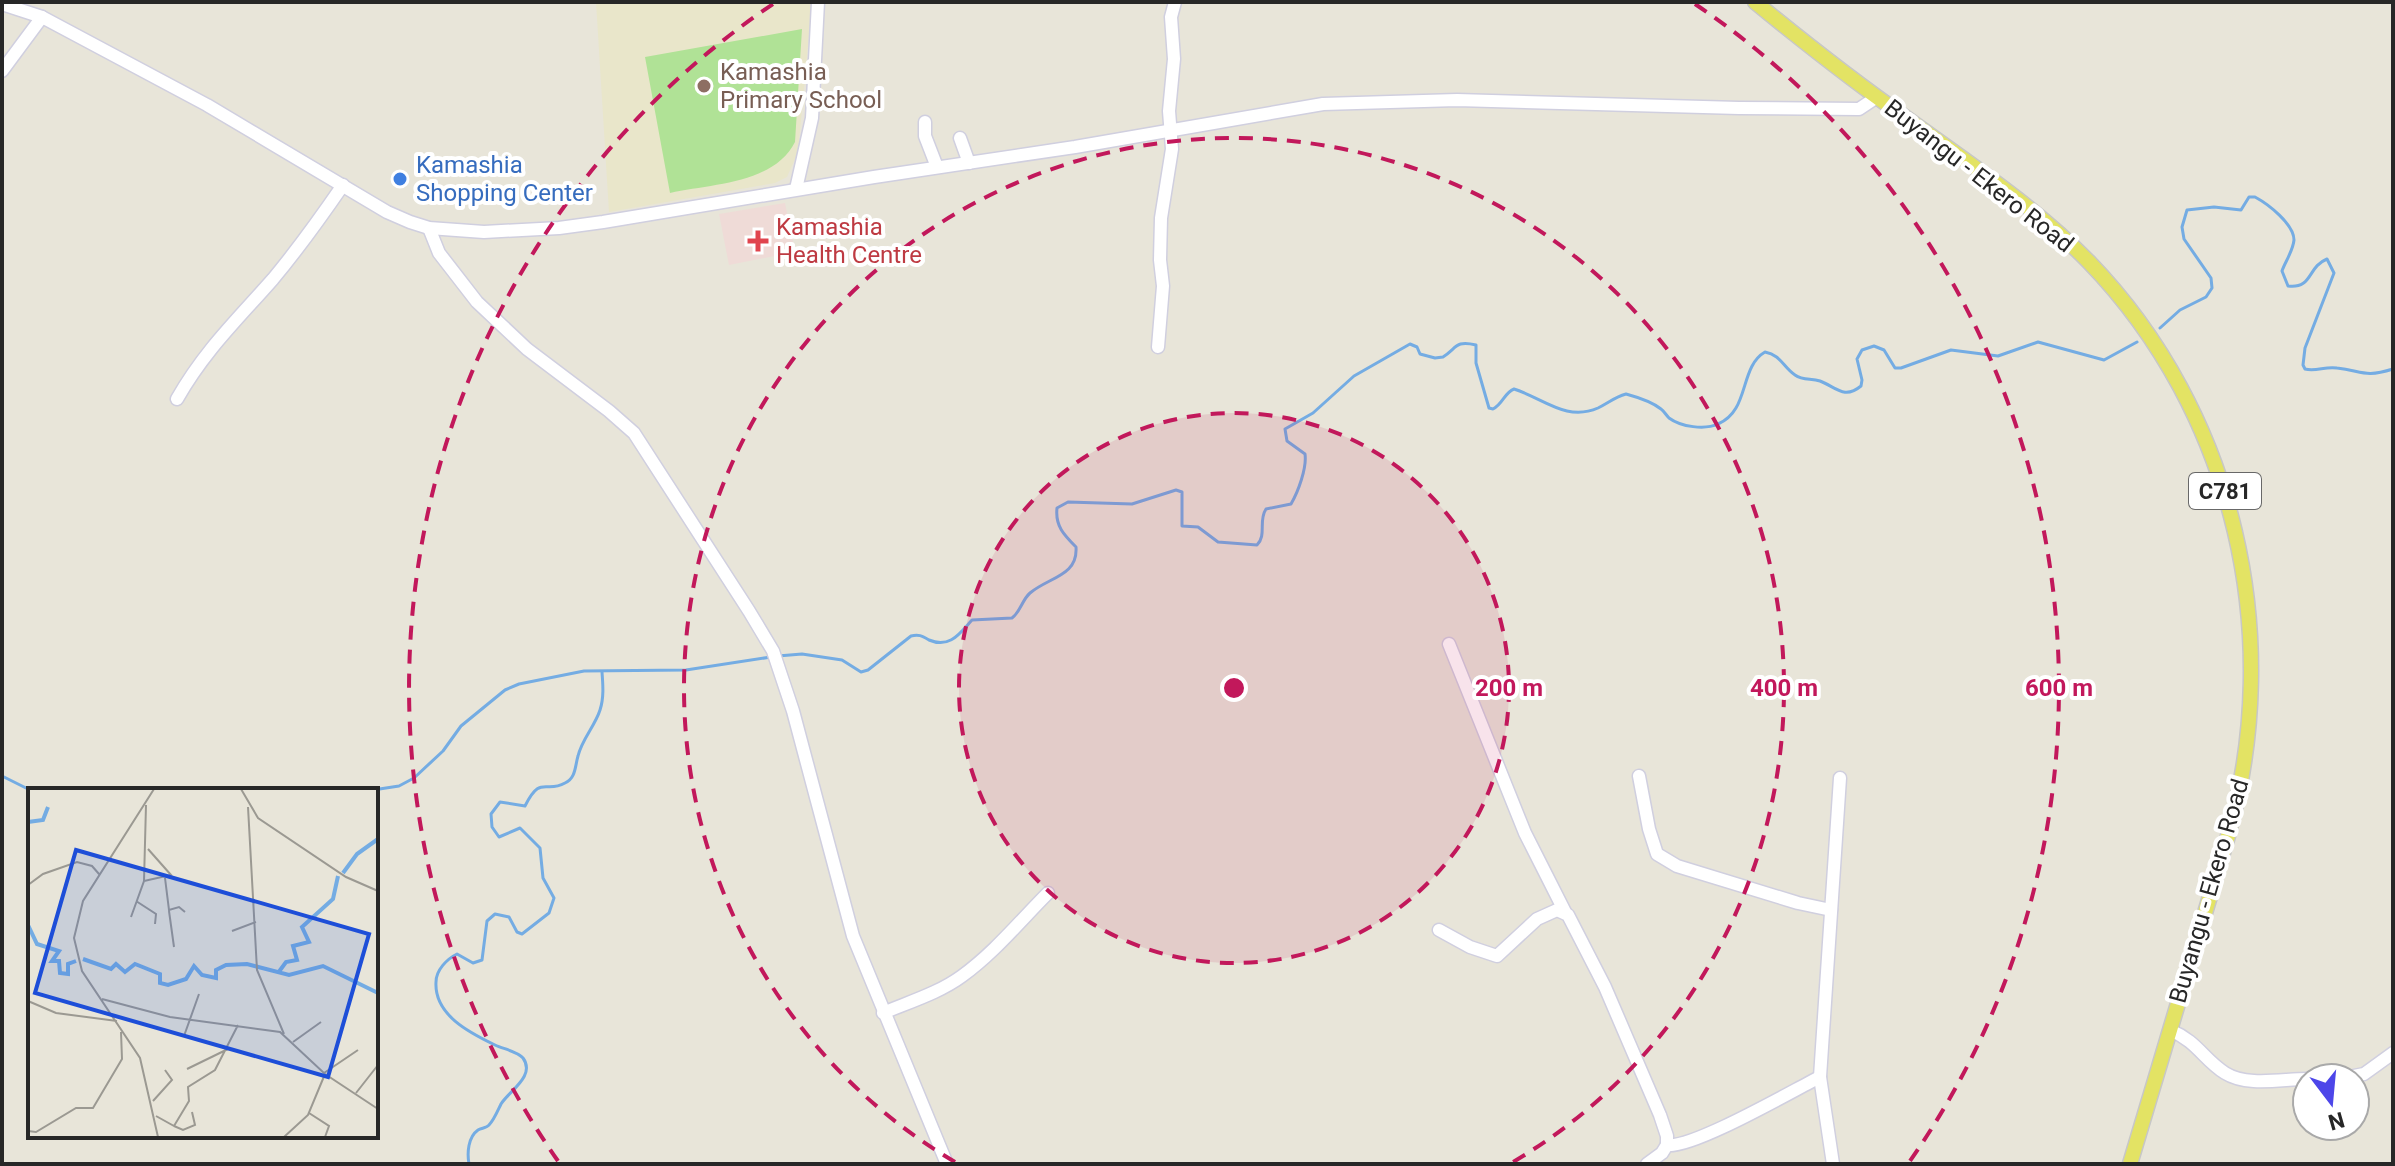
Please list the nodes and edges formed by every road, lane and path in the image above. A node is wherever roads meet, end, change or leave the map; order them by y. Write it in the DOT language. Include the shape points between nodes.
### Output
graph roads {
  1 [pos="818,2"];
  2 [pos="1175,2"];
  3 [pos="1755,2"];
  4 [pos="2,4"];
  5 [pos="35,10"];
  6 [pos="2,71"];
  7 [pos="1877,97"];
  8 [pos="925,122"];
  9 [pos="1171,130"];
  10 [pos="960,138"];
  11 [pos="969,163"];
  12 [pos="937,167"];
  13 [pos="343,185"];
  14 [pos="796,189"];
  15 [pos="429,228"];
  16 [pos="1158,347"];
  17 [pos="177,399"];
  18 [pos="1449,644"];
  19 [pos="1639,776"];
  20 [pos="1840,778"];
  21 [pos="1048,893"];
  22 [pos="1831,910"];
  23 [pos="1565,912"];
  24 [pos="1439,930"];
  25 [pos="883,1013"];
  26 [pos="2170,1030"];
  27 [pos="2393,1053"];
  28 [pos="2371,1069"];
  29 [pos="1820,1077"];
  30 [pos="2291,1079"];
  31 [pos="1667,1145"];
  32 [pos="947,1164"];
  33 [pos="1647,1164"];
  34 [pos="1833,1164"];
  35 [pos="2130,1164"];
  1 -- 14 [label="street" via="812,118"];
  2 -- 9 [label="street"];
  3 -- 7 [label="main road, Buyangu - Ekero Road / C781"];
  4 -- 5 [label="street"];
  5 -- 6 [label="street"];
  5 -- 13 [label="street"];
  7 -- 9 [label="street" via="1859,109 1360,101"];
  7 -- 26 [label="main road, Buyangu - Ekero Road / C781" via="2044,223 2119,296 2174,374 2227,497 2250,614 2249,726 2235,811"];
  8 -- 12 [label="street"];
  9 -- 11 [label="street"];
  9 -- 16 [label="street" via="1161,218"];
  10 -- 11 [label="street"];
  11 -- 12 [label="street"];
  12 -- 14 [label="street"];
  13 -- 15 [label="street" via="387,212"];
  13 -- 17 [label="street" via="288,260 214,343"];
  14 -- 15 [label="street" via="559,228"];
  15 -- 25 [label="street" via="439,253 477,302 527,349 634,433 775,657 853,936"];
  18 -- 23 [label="street" via="1525,833"];
  19 -- 22 [label="street" via="1657,854 1677,866"];
  20 -- 22 [label="street"];
  21 -- 25 [label="street" via="961,977"];
  22 -- 29 [label="street"];
  23 -- 24 [label="street" via="1545,913 1497,956"];
  23 -- 31 [label="street" via="1605,987 1660,1115"];
  25 -- 32 [label="street"];
  26 -- 30 [label="street" via="2233,1077"];
  26 -- 35 [label="main road, Buyangu - Ekero Road / C781"];
  27 -- 28 [label="street"];
  29 -- 31 [label="street" via="1703,1135"];
  29 -- 34 [label="street"];
  31 -- 33 [label="street"];
}
